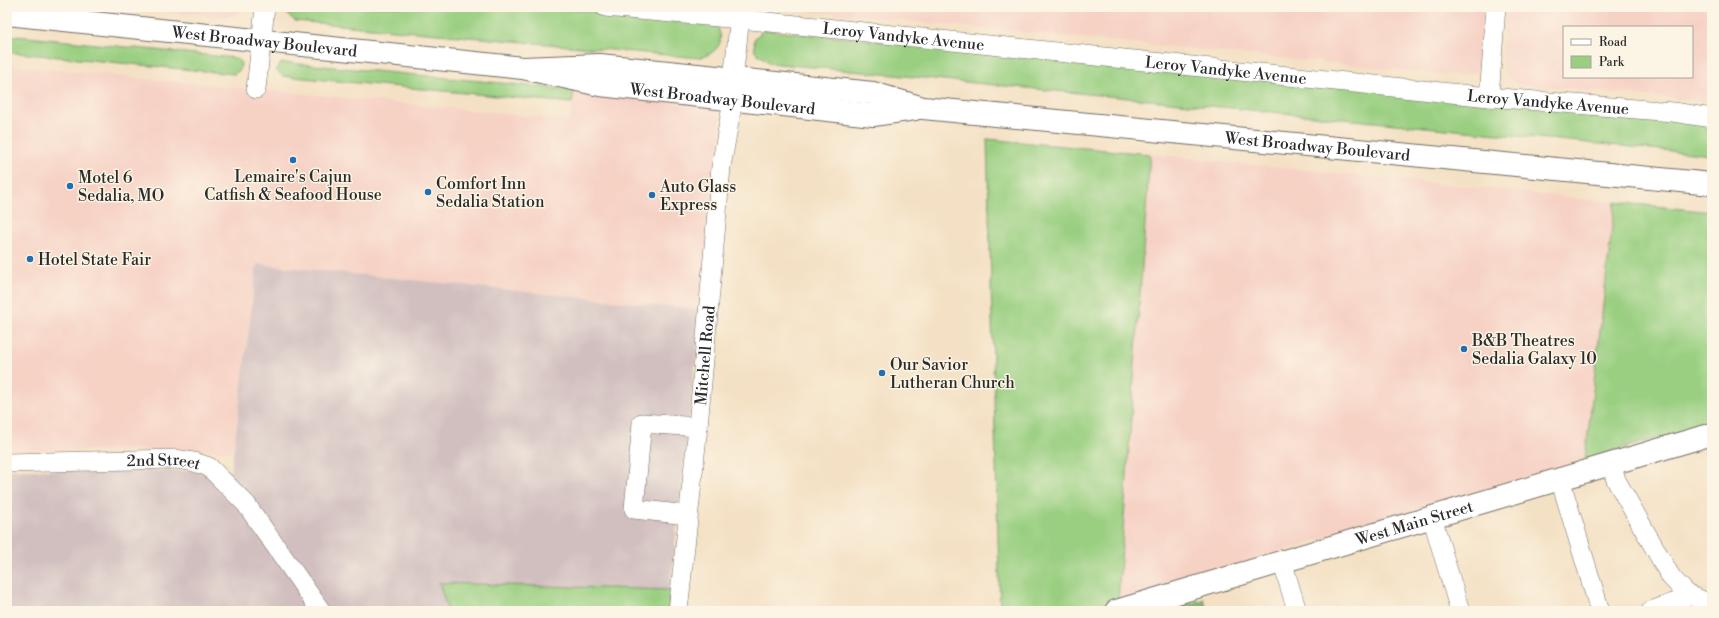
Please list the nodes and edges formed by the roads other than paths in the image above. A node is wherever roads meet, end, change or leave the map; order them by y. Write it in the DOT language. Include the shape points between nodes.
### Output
graph roads {
  1 [pos="265,7"];
  2 [pos="605,7"];
  3 [pos="1496,7"];
  4 [pos="740,13"];
  5 [pos="7,14"];
  6 [pos="262,40"];
  7 [pos="256,90"];
  8 [pos="733,90"];
  9 [pos="1489,97"];
  10 [pos="1712,118"];
  11 [pos="1712,184"];
  12 [pos="698,427"];
  13 [pos="1712,434"];
  14 [pos="7,463"];
  15 [pos="1611,464"];
  16 [pos="1560,479"];
  17 [pos="688,515"];
  18 [pos="1432,516"];
  19 [pos="1282,560"];
  20 [pos="1687,594"];
  21 [pos="1712,605"];
  22 [pos="321,611"];
  23 [pos="678,611"];
  24 [pos="1116,611"];
  25 [pos="1297,611"];
  26 [pos="1460,611"];
  27 [pos="1600,611"];
  28 [pos="1651,611"];
  1 -- 6 [label="street"];
  2 -- 4 [label="street, Leroy Vandyke Avenue"];
  3 -- 9 [label="street"];
  4 -- 8 [label="street, Mitchell Road"];
  4 -- 9 [label="street, Leroy Vandyke Avenue"];
  5 -- 6 [label="main road, West Broadway Boulevard"];
  6 -- 7 [label="street"];
  6 -- 8 [label="main road, West Broadway Boulevard" via="523,68 600,65"];
  8 -- 11 [label="main road, West Broadway Boulevard" via="873,93 922,108"];
  8 -- 12 [label="street, Mitchell Road" via="721,167"];
  9 -- 10 [label="street, Leroy Vandyke Avenue" via="1673,112"];
  12 -- 17 [label="street, Mitchell Road"];
  12 -- 17 [label="street" via="642,423 634,509"];
  13 -- 15 [label="main road, West Main Street"];
  14 -- 22 [label="street, 2nd Street" via="176,459 209,467 246,504"];
  15 -- 16 [label="main road, West Main Street"];
  15 -- 20 [label="street" via="1616,480 1671,578"];
  16 -- 18 [label="main road, West Main Street"];
  16 -- 27 [label="street"];
  17 -- 23 [label="street, Mitchell Road"];
  18 -- 19 [label="main road, West Main Street"];
  18 -- 26 [label="street"];
  19 -- 24 [label="main road, West Main Street"];
  19 -- 25 [label="street"];
  20 -- 21 [label="street"];
  20 -- 28 [label="street" via="1682,600"];
}
